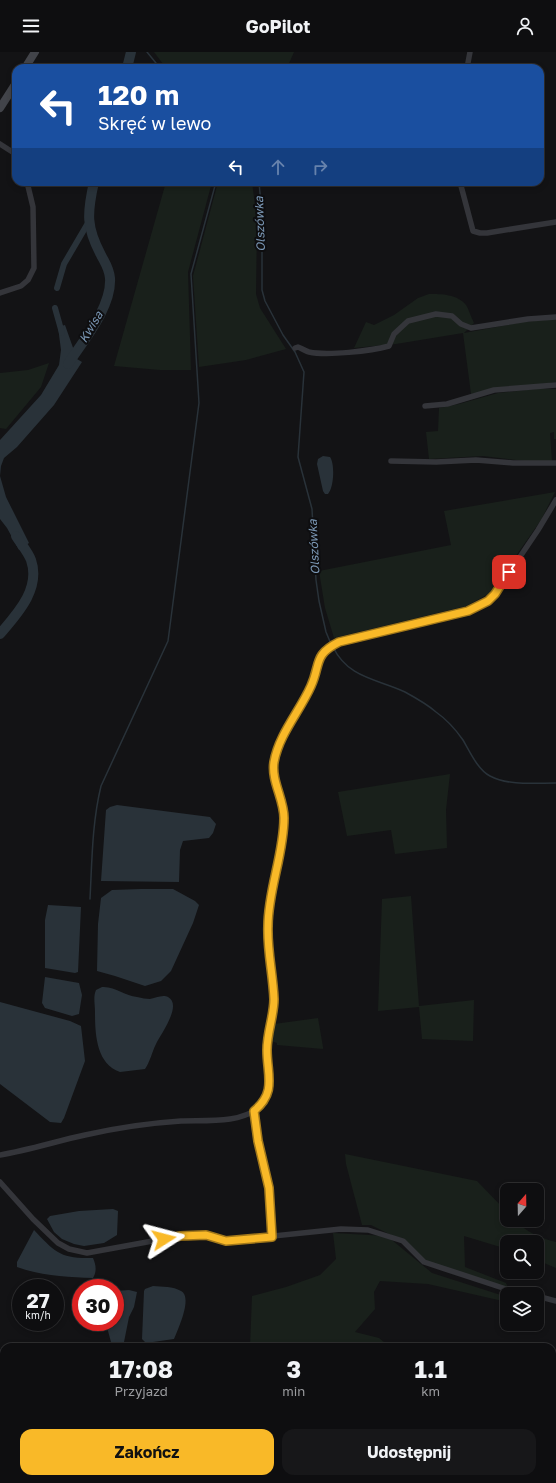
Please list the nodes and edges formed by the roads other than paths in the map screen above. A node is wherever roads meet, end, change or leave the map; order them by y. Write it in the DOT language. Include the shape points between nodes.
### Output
graph roads {
  1 [pos="35,52"];
  2 [pos="470,52"];
  3 [pos="28,64"];
  4 [pos="468,64"];
  5 [pos="12,89"];
  6 [pos="0,108"];
  7 [pos="0,144"];
  8 [pos="12,152"];
  9 [pos="28,186"];
  10 [pos="461,186"];
  11 [pos="556,222"];
  12 [pos="0,293"];
  13 [pos="556,317"];
  14 [pos="295,348"];
  15 [pos="556,385"];
  16 [pos="425,406"];
  17 [pos="391,461"];
  18 [pos="556,463"];
  19 [pos="556,500"];
  20 [pos="254,1111"];
  21 [pos="0,1155"];
  22 [pos="0,1182"];
  23 [pos="272,1237"];
  24 [pos="500,1287"];
  25 [pos="544,1298"];
  26 [pos="556,1301"];
  1 -- 3 [label="main road"];
  2 -- 4 [label="street"];
  5 -- 6 [label="main road"];
  7 -- 8 [label="street"];
  9 -- 12 [label="street" via="33,207 34,268 28,280 21,286"];
  10 -- 11 [label="street" via="473,231 487,233"];
  13 -- 14 [label="street" via="471,328 452,316 436,314 408,321 394,334 389,346 375,350 322,353 308,352 298,346"];
  15 -- 16 [label="street" via="494,390 447,404"];
  17 -- 18 [label="street" via="476,460"];
  19 -- 20 [label="street" via="488,601 468,611 339,642 328,648 320,657 312,683 283,736 274,764 284,822 268,919 274,998 267,1049 270,1083 266,1097"];
  20 -- 21 [label="street" via="224,1120 164,1123 86,1135"];
  20 -- 23 [label="street" via="269,1188"];
  22 -- 23 [label="street" via="58,1243 87,1254 180,1236 206,1235 226,1241"];
  23 -- 24 [label="street" via="341,1229 368,1230 403,1241 424,1262"];
  25 -- 26 [label="street"];
}
